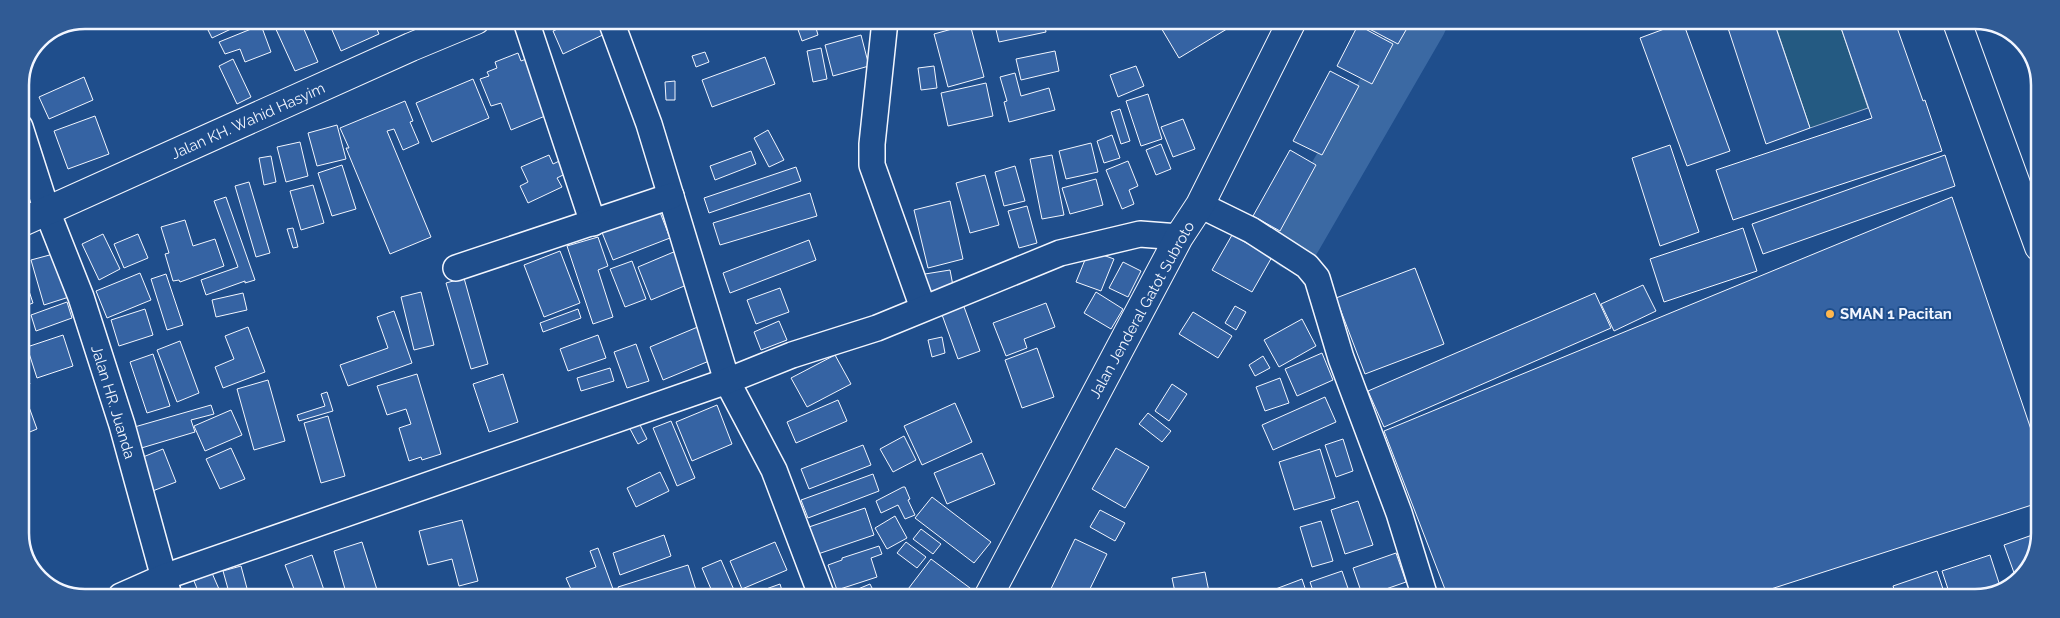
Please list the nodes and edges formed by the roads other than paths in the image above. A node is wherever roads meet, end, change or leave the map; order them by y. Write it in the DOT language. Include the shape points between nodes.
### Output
graph roads {
  1 [pos="454,29"];
  2 [pos="529,29"];
  3 [pos="614,29"];
  4 [pos="884,29"];
  5 [pos="1288,29"];
  6 [pos="1960,29"];
  7 [pos="29,155"];
  8 [pos="671,196"];
  9 [pos="1200,205"];
  10 [pos="47,211"];
  11 [pos="29,219"];
  12 [pos="594,223"];
  13 [pos="2031,224"];
  14 [pos="1179,237"];
  15 [pos="456,268"];
  16 [pos="923,308"];
  17 [pos="727,381"];
  18 [pos="166,587"];
  19 [pos="819,589"];
  20 [pos="992,589"];
  21 [pos="1422,589"];
  1 -- 10 [label="main road, Jalan KH. Wahid Hasyim"];
  2 -- 12 [label="street"];
  3 -- 8 [label="street"];
  4 -- 16 [label="street" via="872,165"];
  5 -- 9 [label="main road, Jalan Jenderal Gatot Subroto"];
  6 -- 13 [label="main road"];
  7 -- 10 [label="street, Jalan HR. Juanda"];
  8 -- 12 [label="street"];
  8 -- 17 [label="street"];
  9 -- 14 [label="main road, Jalan Jenderal Gatot Subroto"];
  9 -- 21 [label="street" via="1250,230 1307,266 1317,278 1341,358 1399,514"];
  10 -- 11 [label="main road, Jalan KH. Wahid Hasyim"];
  10 -- 18 [label="street, Jalan HR. Juanda" via="116,407"];
  12 -- 15 [label="street"];
  14 -- 16 [label="street" via="1140,234 1060,253"];
  14 -- 20 [label="main road, Jalan Jenderal Gatot Subroto"];
  16 -- 17 [label="street" via="877,328 792,355"];
  17 -- 18 [label="street"];
  17 -- 19 [label="street" via="774,470"];
}
